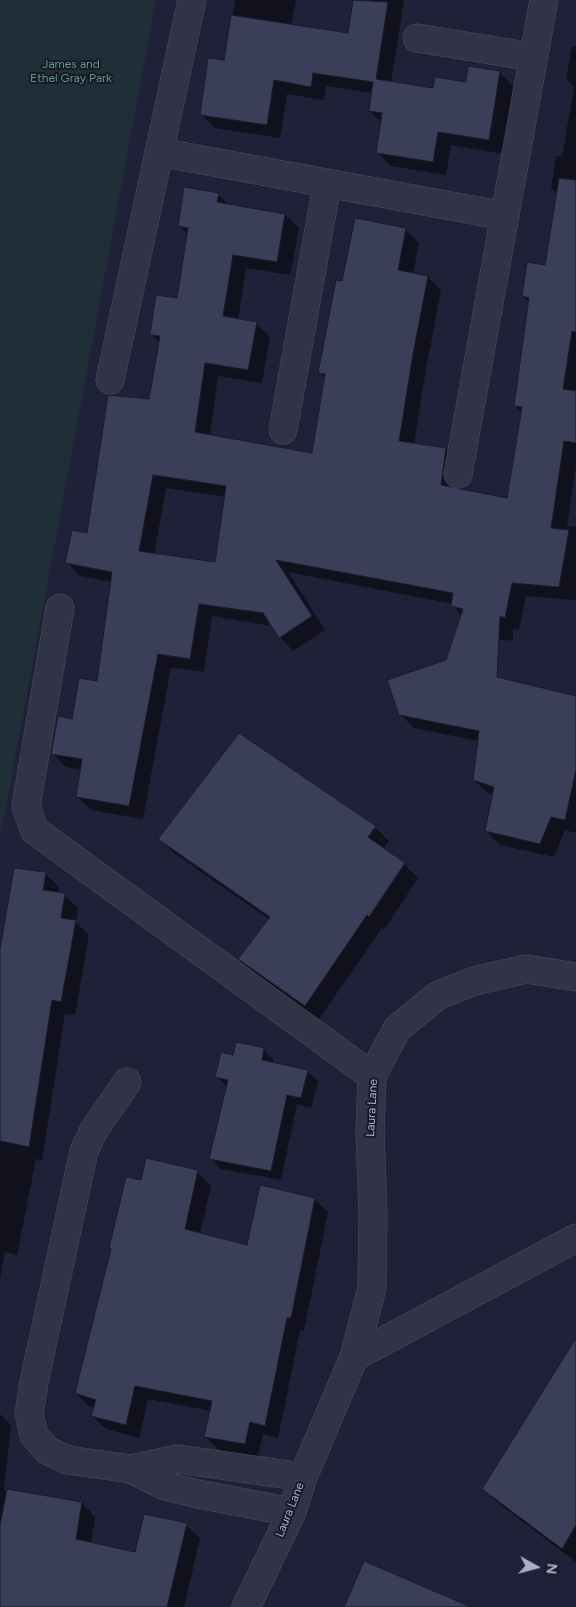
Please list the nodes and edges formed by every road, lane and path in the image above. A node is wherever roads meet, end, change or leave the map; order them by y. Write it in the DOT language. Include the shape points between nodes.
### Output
graph roads {
  1 [pos="192,0"];
  2 [pos="544,0"];
  3 [pos="417,38"];
  4 [pos="533,57"];
  5 [pos="158,152"];
  6 [pos="327,185"];
  7 [pos="505,216"];
  8 [pos="110,380"];
  9 [pos="283,430"];
  10 [pos="458,474"];
  11 [pos="60,608"];
  12 [pos="576,977"];
  13 [pos="372,1076"];
  14 [pos="127,1082"];
  15 [pos="576,1238"];
  16 [pos="354,1357"];
  17 [pos="131,1469"];
  18 [pos="303,1477"];
  19 [pos="292,1512"];
  20 [pos="246,1607"];
  1 -- 5 [label="street"];
  2 -- 4 [label="street"];
  3 -- 4 [label="street"];
  4 -- 7 [label="street"];
  5 -- 6 [label="street"];
  5 -- 8 [label="street"];
  6 -- 7 [label="street"];
  6 -- 9 [label="street"];
  7 -- 10 [label="street"];
  11 -- 13 [label="street" via="26,806 34,830"];
  12 -- 13 [label="street, Laura Lane" via="526,969 474,981 437,996 397,1028"];
  13 -- 16 [label="street, Laura Lane" via="372,1288"];
  14 -- 17 [label="street" via="94,1130 84,1151 29,1414 34,1435 48,1451 68,1460"];
  15 -- 16 [label="street"];
  16 -- 18 [label="street, Laura Lane"];
  17 -- 18 [label="street" via="178,1459"];
  17 -- 19 [label="street" via="173,1488"];
  18 -- 19 [label="street, Laura Lane"];
  19 -- 20 [label="street, Laura Lane"];
}
